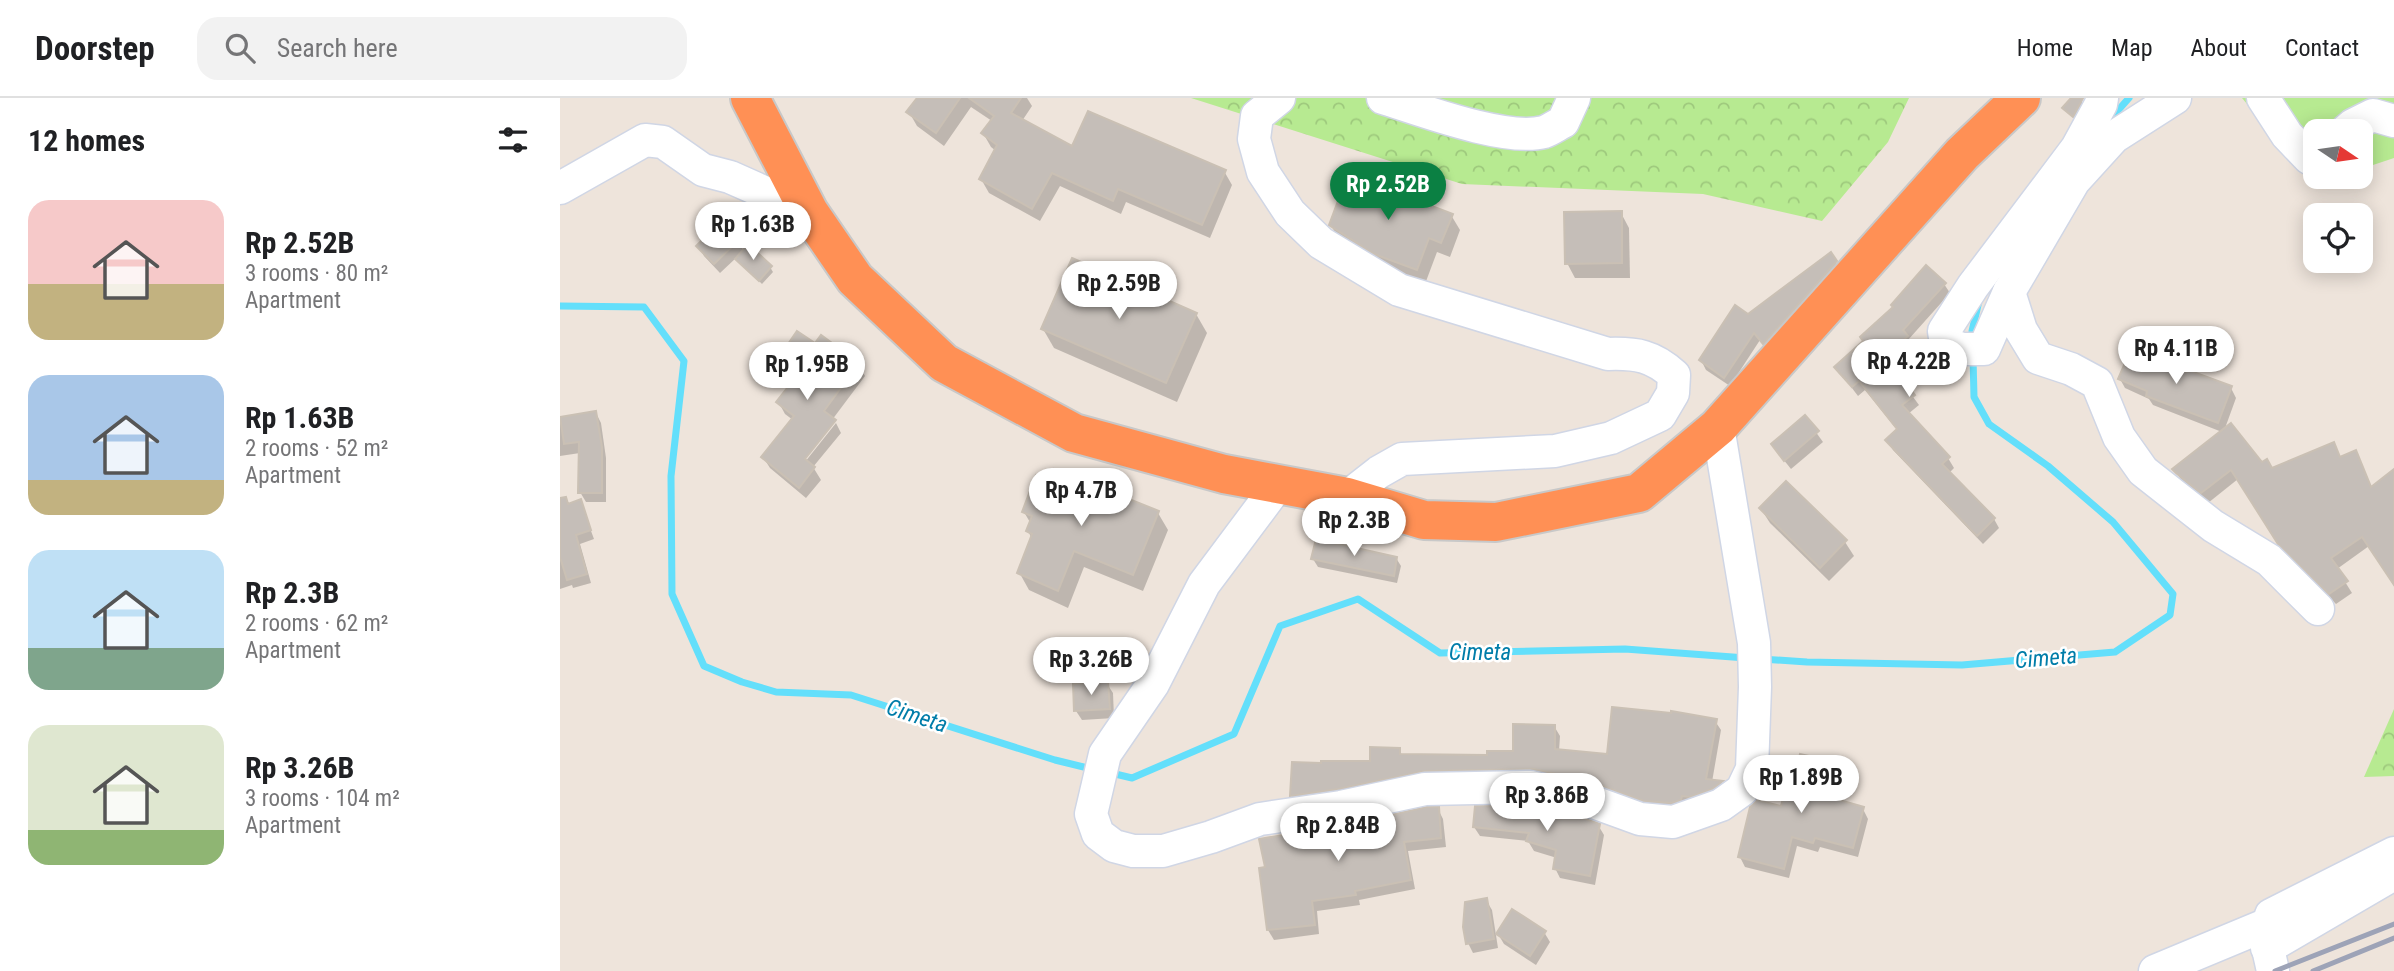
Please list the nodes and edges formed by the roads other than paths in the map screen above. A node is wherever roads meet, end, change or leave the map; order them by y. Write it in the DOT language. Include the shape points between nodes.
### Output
graph roads {
  1 [pos="750,98"];
  2 [pos="1279,98"];
  3 [pos="1383,98"];
  4 [pos="1574,98"];
  5 [pos="2021,98"];
  6 [pos="2102,98"];
  7 [pos="2175,98"];
  8 [pos="2263,98"];
  9 [pos="2366,119"];
  10 [pos="2394,121"];
  11 [pos="2303,152"];
  12 [pos="560,188"];
  13 [pos="809,212"];
  14 [pos="2009,292"];
  15 [pos="1718,427"];
  16 [pos="1278,485"];
  17 [pos="1347,497"];
  18 [pos="2318,609"];
  19 [pos="2394,853"];
  20 [pos="2394,874"];
  21 [pos="2270,948"];
  22 [pos="2155,971"];
  1 -- 13 [label="highway"];
  2 -- 17 [label="street" via="1257,116 1254,139 1263,172 1290,213 1321,243 1399,290 1608,354 1635,353 1662,364 1674,376 1673,393 1660,415 1611,438 1555,451 1402,459"];
  3 -- 4 [label="street" via="1462,123 1519,133 1543,132 1563,122"];
  5 -- 15 [label="highway" via="1962,154"];
  6 -- 14 [label="street" via="2077,148 1944,331 1946,344 1973,349"];
  7 -- 14 [label="street" via="2114,137 2074,181"];
  8 -- 11 [label="street"];
  9 -- 10 [label="street" via="2374,115"];
  12 -- 13 [label="street" via="645,140 663,142 703,170"];
  13 -- 16 [label="highway" via="855,279 944,363 1074,433"];
  14 -- 18 [label="street" via="2021,330 2038,358 2097,383 2119,437 2143,471 2213,526 2269,559"];
  15 -- 16 [label="street" via="1754,643 1755,687 1752,769 1742,790 1721,805 1673,822 1640,819 1585,799 1530,787 1425,789 1260,819 1163,851 1114,846 1098,834 1091,814 1105,754 1153,684 1204,584"];
  15 -- 17 [label="highway" via="1639,493 1496,523 1423,520"];
  16 -- 17 [label="highway"];
  19 -- 21 [label="street" via="2271,915"];
  20 -- 21 [label="street"];
  21 -- 22 [label="street"];
}
